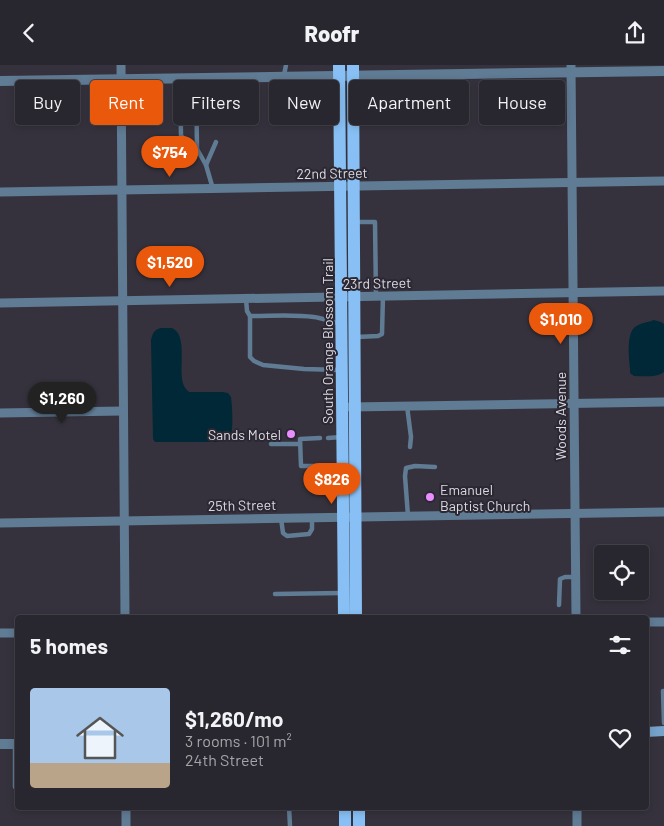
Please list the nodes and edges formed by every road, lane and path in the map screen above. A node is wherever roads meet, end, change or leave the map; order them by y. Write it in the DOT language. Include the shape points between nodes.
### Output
graph roads {
  1 [pos="121,65"];
  2 [pos="286,65"];
  3 [pos="571,69"];
  4 [pos="340,70"];
  5 [pos="353,70"];
  6 [pos="664,71"];
  7 [pos="284,77"];
  8 [pos="180,78"];
  9 [pos="196,78"];
  10 [pos="121,79"];
  11 [pos="0,81"];
  12 [pos="216,142"];
  13 [pos="197,149"];
  14 [pos="206,165"];
  15 [pos="664,181"];
  16 [pos="572,183"];
  17 [pos="340,186"];
  18 [pos="354,186"];
  19 [pos="213,189"];
  20 [pos="122,191"];
  21 [pos="0,192"];
  22 [pos="354,222"];
  23 [pos="664,291"];
  24 [pos="572,293"];
  25 [pos="341,297"];
  26 [pos="355,297"];
  27 [pos="379,297"];
  28 [pos="246,299"];
  29 [pos="122,301"];
  30 [pos="0,303"];
  31 [pos="250,316"];
  32 [pos="341,323"];
  33 [pos="355,337"];
  34 [pos="342,370"];
  35 [pos="664,402"];
  36 [pos="574,404"];
  37 [pos="407,406"];
  38 [pos="342,407"];
  39 [pos="356,407"];
  40 [pos="123,411"];
  41 [pos="0,413"];
  42 [pos="342,437"];
  43 [pos="320,438"];
  44 [pos="328,438"];
  45 [pos="271,444"];
  46 [pos="300,444"];
  47 [pos="410,447"];
  48 [pos="342,466"];
  49 [pos="435,467"];
  50 [pos="664,512"];
  51 [pos="574,514"];
  52 [pos="408,516"];
  53 [pos="343,517"];
  54 [pos="356,517"];
  55 [pos="281,518"];
  56 [pos="312,518"];
  57 [pos="124,521"];
  58 [pos="0,523"];
  59 [pos="575,577"];
  60 [pos="343,593"];
  61 [pos="275,595"];
  62 [pos="559,605"];
  63 [pos="125,615"];
  64 [pos="344,615"];
  65 [pos="356,615"];
  66 [pos="576,615"];
  67 [pos="649,622"];
  68 [pos="664,622"];
  69 [pos="0,633"];
  70 [pos="15,633"];
  71 [pos="664,691"];
  72 [pos="664,707"];
  73 [pos="664,723"];
  74 [pos="664,731"];
  75 [pos="649,732"];
  76 [pos="0,744"];
  77 [pos="15,744"];
  78 [pos="126,810"];
  79 [pos="289,810"];
  80 [pos="345,810"];
  81 [pos="358,810"];
  82 [pos="577,810"];
  83 [pos="126,826"];
  84 [pos="290,826"];
  85 [pos="345,826"];
  86 [pos="359,826"];
  87 [pos="577,826"];
  1 -- 10 [label="street"];
  2 -- 7 [label="lane"];
  3 -- 5 [label="street"];
  3 -- 6 [label="street"];
  3 -- 16 [label="street, Woods Avenue"];
  4 -- 5 [label="street"];
  4 -- 7 [label="street"];
  4 -- 17 [label="main road, South Orange Blossom Trail"];
  5 -- 18 [label="main road, South Orange Blossom Trail"];
  7 -- 9 [label="street"];
  8 -- 9 [label="street"];
  8 -- 10 [label="street"];
  8 -- 13 [label="lane" via="181,136"];
  9 -- 13 [label="lane"];
  10 -- 11 [label="street"];
  10 -- 20 [label="street"];
  12 -- 14 [label="lane"];
  13 -- 14 [label="lane"];
  14 -- 19 [label="lane"];
  15 -- 16 [label="street, 22nd Street"];
  16 -- 18 [label="street, 22nd Street"];
  16 -- 24 [label="street, Woods Avenue"];
  17 -- 18 [label="street, 22nd Street"];
  17 -- 19 [label="street, 22nd Street"];
  17 -- 25 [label="main road, South Orange Blossom Trail"];
  18 -- 22 [label="main road, South Orange Blossom Trail"];
  19 -- 20 [label="street, 22nd Street"];
  20 -- 21 [label="street, 22nd Street"];
  20 -- 29 [label="street"];
  22 -- 26 [label="main road, South Orange Blossom Trail"];
  22 -- 27 [label="lane" via="375,222"];
  23 -- 24 [label="street, 23rd Street"];
  24 -- 27 [label="street, 23rd Street"];
  24 -- 36 [label="street, Woods Avenue"];
  25 -- 26 [label="street, 23rd Street"];
  25 -- 28 [label="street, 23rd Street"];
  25 -- 32 [label="main road, South Orange Blossom Trail"];
  26 -- 27 [label="street, 23rd Street"];
  26 -- 33 [label="main road, South Orange Blossom Trail"];
  27 -- 33 [label="lane" via="382,334 378,337"];
  28 -- 29 [label="street, 23rd Street"];
  28 -- 31 [label="lane"];
  29 -- 30 [label="street, 23rd Street"];
  29 -- 40 [label="street"];
  31 -- 32 [label="lane" via="324,318"];
  31 -- 34 [label="lane" via="250,357 254,361 263,365"];
  32 -- 34 [label="main road, South Orange Blossom Trail"];
  33 -- 39 [label="main road, South Orange Blossom Trail"];
  34 -- 38 [label="main road, South Orange Blossom Trail"];
  35 -- 36 [label="street"];
  36 -- 37 [label="street"];
  36 -- 51 [label="street, Woods Avenue"];
  37 -- 39 [label="street"];
  37 -- 47 [label="lane"];
  38 -- 39 [label="street"];
  38 -- 42 [label="main road, South Orange Blossom Trail"];
  39 -- 54 [label="main road, South Orange Blossom Trail"];
  40 -- 41 [label="street"];
  40 -- 57 [label="street"];
  42 -- 44 [label="lane"];
  42 -- 48 [label="main road, South Orange Blossom Trail"];
  43 -- 46 [label="lane" via="300,439"];
  45 -- 46 [label="lane"];
  46 -- 48 [label="lane" via="301,466"];
  48 -- 53 [label="main road, South Orange Blossom Trail"];
  49 -- 52 [label="lane" via="406,468"];
  50 -- 51 [label="street, 25th Street"];
  51 -- 52 [label="street, 25th Street"];
  51 -- 59 [label="street, Woods Avenue"];
  52 -- 54 [label="street, 25th Street"];
  53 -- 54 [label="street, 25th Street"];
  53 -- 56 [label="street, 25th Street"];
  53 -- 60 [label="main road, South Orange Blossom Trail"];
  54 -- 65 [label="main road, South Orange Blossom Trail"];
  55 -- 56 [label="street, 25th Street"];
  55 -- 56 [label="lane" via="283,533 308,535 312,532"];
  55 -- 57 [label="street, 25th Street"];
  57 -- 58 [label="street, 25th Street"];
  57 -- 63 [label="street"];
  59 -- 62 [label="lane" via="560,579"];
  59 -- 66 [label="street, Woods Avenue"];
  60 -- 61 [label="lane"];
  60 -- 64 [label="main road, South Orange Blossom Trail"];
  67 -- 68 [label="street"];
  69 -- 70 [label="street"];
  71 -- 72 [label="lane"];
  72 -- 73 [label="lane"];
  74 -- 75 [label="main road"];
  76 -- 77 [label="street"];
  78 -- 83 [label="street"];
  79 -- 84 [label="lane"];
  80 -- 85 [label="main road"];
  81 -- 86 [label="main road"];
  82 -- 87 [label="street"];
}
